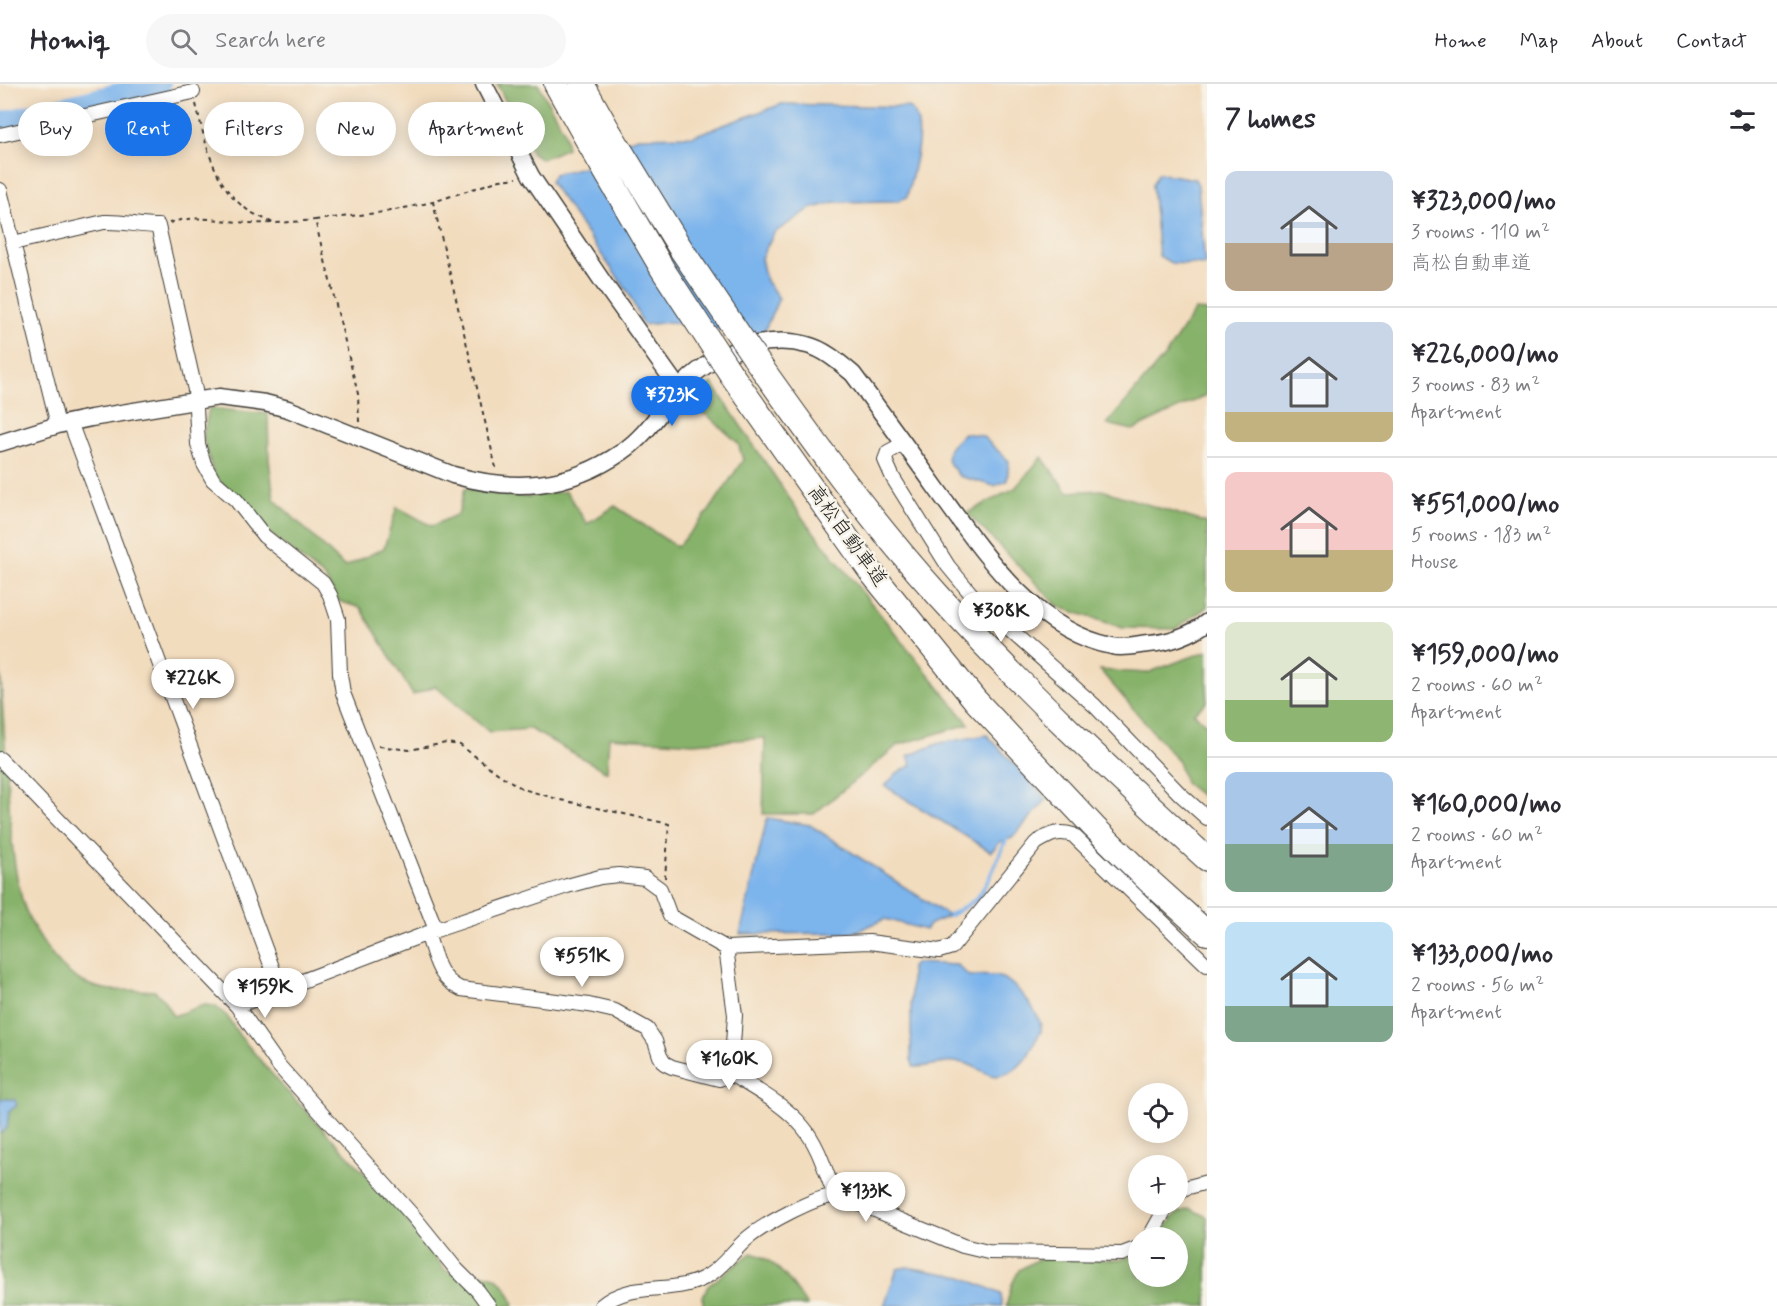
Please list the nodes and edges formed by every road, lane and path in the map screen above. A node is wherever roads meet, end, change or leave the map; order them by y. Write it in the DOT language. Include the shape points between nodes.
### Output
graph roads {
  1 [pos="484,84"];
  2 [pos="556,84"];
  3 [pos="582,84"];
  4 [pos="194,92"];
  5 [pos="0,135"];
  6 [pos="599,136"];
  7 [pos="531,176"];
  8 [pos="0,190"];
  9 [pos="433,202"];
  10 [pos="315,220"];
  11 [pos="274,224"];
  12 [pos="158,226"];
  13 [pos="13,243"];
  14 [pos="679,389"];
  15 [pos="197,400"];
  16 [pos="64,424"];
  17 [pos="356,436"];
  18 [pos="0,443"];
  19 [pos="903,444"];
  20 [pos="496,485"];
  21 [pos="1207,622"];
  22 [pos="360,738"];
  23 [pos="0,759"];
  24 [pos="1207,818"];
  25 [pos="1207,859"];
  26 [pos="660,889"];
  27 [pos="432,931"];
  28 [pos="1207,933"];
  29 [pos="726,948"];
  30 [pos="1207,965"];
  31 [pos="262,997"];
  32 [pos="237,1006"];
  33 [pos="731,1074"];
  34 [pos="1207,1182"];
  35 [pos="1188,1187"];
  36 [pos="835,1196"];
  37 [pos="1128,1252"];
  38 [pos="489,1306"];
  39 [pos="601,1306"];
  1 -- 7 [label="street"];
  2 -- 6 [label="highway, 高松自動車道"];
  3 -- 6 [label="highway, 高松自動車道"];
  4 -- 5 [label="street"];
  4 -- 11 [label="path" via="204,139 222,183 247,210"];
  6 -- 25 [label="highway, 高松自動車道, bridge" via="849,488 936,593 1024,687"];
  6 -- 28 [label="highway, 高松自動車道, bridge" via="663,270 871,572 975,700 1094,827"];
  7 -- 9 [label="path" via="500,180"];
  7 -- 14 [label="street"];
  8 -- 13 [label="street"];
  9 -- 10 [label="path"];
  9 -- 20 [label="path" via="496,471"];
  10 -- 11 [label="path"];
  10 -- 17 [label="path" via="358,393 360,417"];
  11 -- 12 [label="path" via="191,218"];
  12 -- 13 [label="street" via="104,222"];
  12 -- 15 [label="street"];
  13 -- 16 [label="street"];
  14 -- 19 [label="street" via="696,372 725,355 779,341 808,345 834,358 853,374"];
  14 -- 20 [label="street" via="643,436 603,464 540,485"];
  15 -- 16 [label="street"];
  15 -- 17 [label="street" via="219,397 265,403"];
  15 -- 22 [label="street" via="198,444 213,480 236,500 264,536 323,583 330,595 338,618 343,693"];
  16 -- 18 [label="street"];
  16 -- 31 [label="street" via="273,970"];
  17 -- 20 [label="street" via="453,475"];
  19 -- 21 [label="street" via="992,564 1054,621 1091,641 1114,647 1178,638"];
  19 -- 24 [label="street" via="888,452 885,460 948,566 977,601 1095,706"];
  22 -- 26 [label="path" via="384,748 409,750 446,743 460,745 523,789 669,824 666,876"];
  22 -- 27 [label="street"];
  23 -- 32 [label="street"];
  26 -- 27 [label="street" via="645,878 600,877"];
  26 -- 29 [label="street" via="670,916"];
  27 -- 31 [label="street"];
  27 -- 33 [label="street" via="441,971 450,984 461,989 615,1011 647,1029 664,1063 720,1079"];
  29 -- 30 [label="street" via="869,942 939,951 952,947 1036,843 1052,833 1063,832 1073,835"];
  29 -- 33 [label="street" via="735,1015"];
  31 -- 32 [label="street"];
  32 -- 38 [label="street" via="279,1066"];
  33 -- 36 [label="street" via="787,1111 804,1129 820,1156"];
  34 -- 35 [label="street"];
  36 -- 37 [label="street" via="988,1252"];
  36 -- 39 [label="street" via="807,1204 764,1226 699,1281 616,1295"];
}
